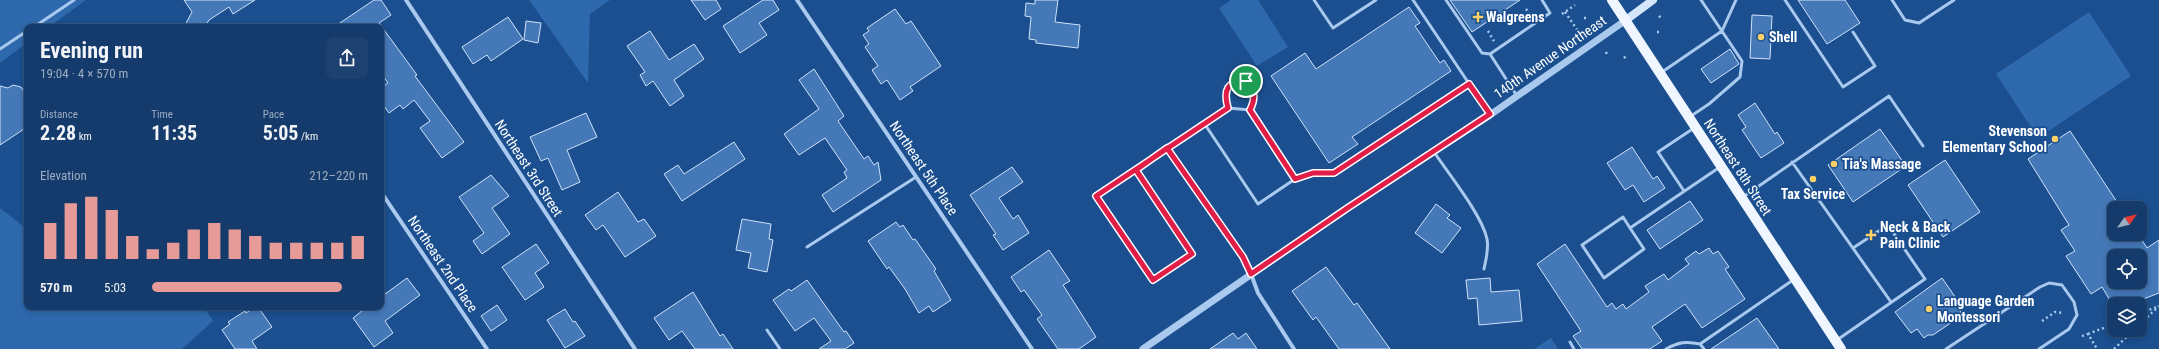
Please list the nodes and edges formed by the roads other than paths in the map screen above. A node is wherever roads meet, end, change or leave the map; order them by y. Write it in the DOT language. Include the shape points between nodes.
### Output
graph roads {
  1 [pos="74,0"];
  2 [pos="406,0"];
  3 [pos="797,0"];
  4 [pos="1314,0"];
  5 [pos="1376,0"];
  6 [pos="1413,0"];
  7 [pos="1446,0"];
  8 [pos="1542,0"];
  9 [pos="1612,0"];
  10 [pos="1653,0"];
  11 [pos="1700,0"];
  12 [pos="1736,0"];
  13 [pos="1786,0"];
  14 [pos="1892,0"];
  15 [pos="1954,0"];
  16 [pos="1626,20"];
  17 [pos="38,24"];
  18 [pos="1722,31"];
  19 [pos="1853,32"];
  20 [pos="24,33"];
  21 [pos="0,48"];
  22 [pos="1490,54"];
  23 [pos="1661,73"];
  24 [pos="1469,84"];
  25 [pos="1517,96"];
  26 [pos="1228,108"];
  27 [pos="1250,110"];
  28 [pos="1490,114"];
  29 [pos="1690,117"];
  30 [pos="1204,123"];
  31 [pos="1696,127"];
  32 [pos="1923,146"];
  33 [pos="1167,148"];
  34 [pos="1433,151"];
  35 [pos="1792,162"];
  36 [pos="1721,166"];
  37 [pos="1136,170"];
  38 [pos="916,177"];
  39 [pos="1295,179"];
  40 [pos="1684,191"];
  41 [pos="384,196"];
  42 [pos="1742,198"];
  43 [pos="1630,228"];
  44 [pos="807,247"];
  45 [pos="1853,248"];
  46 [pos="1484,269"];
  47 [pos="1251,274"];
  48 [pos="1795,279"];
  49 [pos="1891,302"];
  50 [pos="767,330"];
  51 [pos="1570,342"];
  52 [pos="1700,344"];
  53 [pos="1838,345"];
  54 [pos="487,349"];
  55 [pos="635,349"];
  56 [pos="780,349"];
  57 [pos="1032,349"];
  58 [pos="1143,349"];
  59 [pos="1294,349"];
  60 [pos="1574,349"];
  61 [pos="1666,349"];
  62 [pos="1704,349"];
  63 [pos="1946,349"];
  64 [pos="2039,349"];
  1 -- 17 [label="lane"];
  2 -- 55 [label="street, Northeast 3rd Street"];
  3 -- 38 [label="street, Northeast 5th Place"];
  4 -- 5 [label="lane" via="1333,28"];
  6 -- 24 [label="lane"];
  7 -- 22 [label="lane" via="1482,53"];
  8 -- 22 [label="lane" via="1550,13"];
  9 -- 16 [label="main road, Northeast 8th Street"];
  10 -- 16 [label="main road, 140th Avenue Northeast"];
  11 -- 18 [label="lane"];
  12 -- 18 [label="lane"];
  13 -- 19 [label="lane" via="1843,87 1875,66"];
  14 -- 15 [label="lane" via="1906,20 1919,23"];
  16 -- 23 [label="main road, Northeast 8th Street"];
  16 -- 25 [label="street, 140th Avenue Northeast"];
  18 -- 23 [label="lane"];
  18 -- 29 [label="lane" via="1742,61 1740,77"];
  20 -- 21 [label="lane"];
  22 -- 25 [label="lane"];
  23 -- 29 [label="main road, Northeast 8th Street"];
  24 -- 28 [label="lane"];
  24 -- 39 [label="lane" via="1334,173 1313,173"];
  25 -- 28 [label="street, 140th Avenue Northeast"];
  26 -- 27 [label="lane"];
  26 -- 27 [label="lane" via="1225,98 1228,87 1236,81 1246,81 1253,89 1254,100"];
  26 -- 30 [label="lane"];
  27 -- 39 [label="lane"];
  28 -- 34 [label="street, 140th Avenue Northeast"];
  29 -- 31 [label="main road, Northeast 8th Street"];
  30 -- 33 [label="lane"];
  30 -- 39 [label="lane" via="1258,204"];
  31 -- 36 [label="main road, Northeast 8th Street"];
  31 -- 40 [label="lane" via="1658,152"];
  32 -- 35 [label="lane" via="1888,96"];
  33 -- 37 [label="lane"];
  33 -- 47 [label="lane" via="1243,257"];
  34 -- 46 [label="lane" via="1481,224 1487,245"];
  34 -- 47 [label="street, 140th Avenue Northeast"];
  35 -- 42 [label="lane"];
  35 -- 45 [label="lane"];
  36 -- 40 [label="lane"];
  36 -- 42 [label="main road, Northeast 8th Street"];
  37 -- 37 [label="lane" via="1096,196 1153,280 1192,254"];
  38 -- 44 [label="lane"];
  38 -- 57 [label="street, Northeast 5th Place"];
  40 -- 43 [label="lane"];
  41 -- 54 [label="street, Northeast 2nd Place"];
  42 -- 48 [label="main road, Northeast 8th Street"];
  43 -- 43 [label="lane" via="1644,249 1604,278 1582,245 1623,217"];
  45 -- 49 [label="lane"];
  45 -- 49 [label="lane" via="1888,225 1925,279"];
  47 -- 58 [label="street, 140th Avenue Northeast"];
  47 -- 59 [label="street" via="1258,293"];
  48 -- 52 [label="lane"];
  48 -- 53 [label="main road, Northeast 8th Street"];
  49 -- 53 [label="lane"];
  50 -- 56 [label="lane"];
  51 -- 60 [label="lane"];
  52 -- 61 [label="lane" via="1689,341"];
  52 -- 62 [label="lane"];
  63 -- 64 [label="lane" via="2040,287 2049,283 2062,285 2074,302 2078,315 2069,329"];
}
